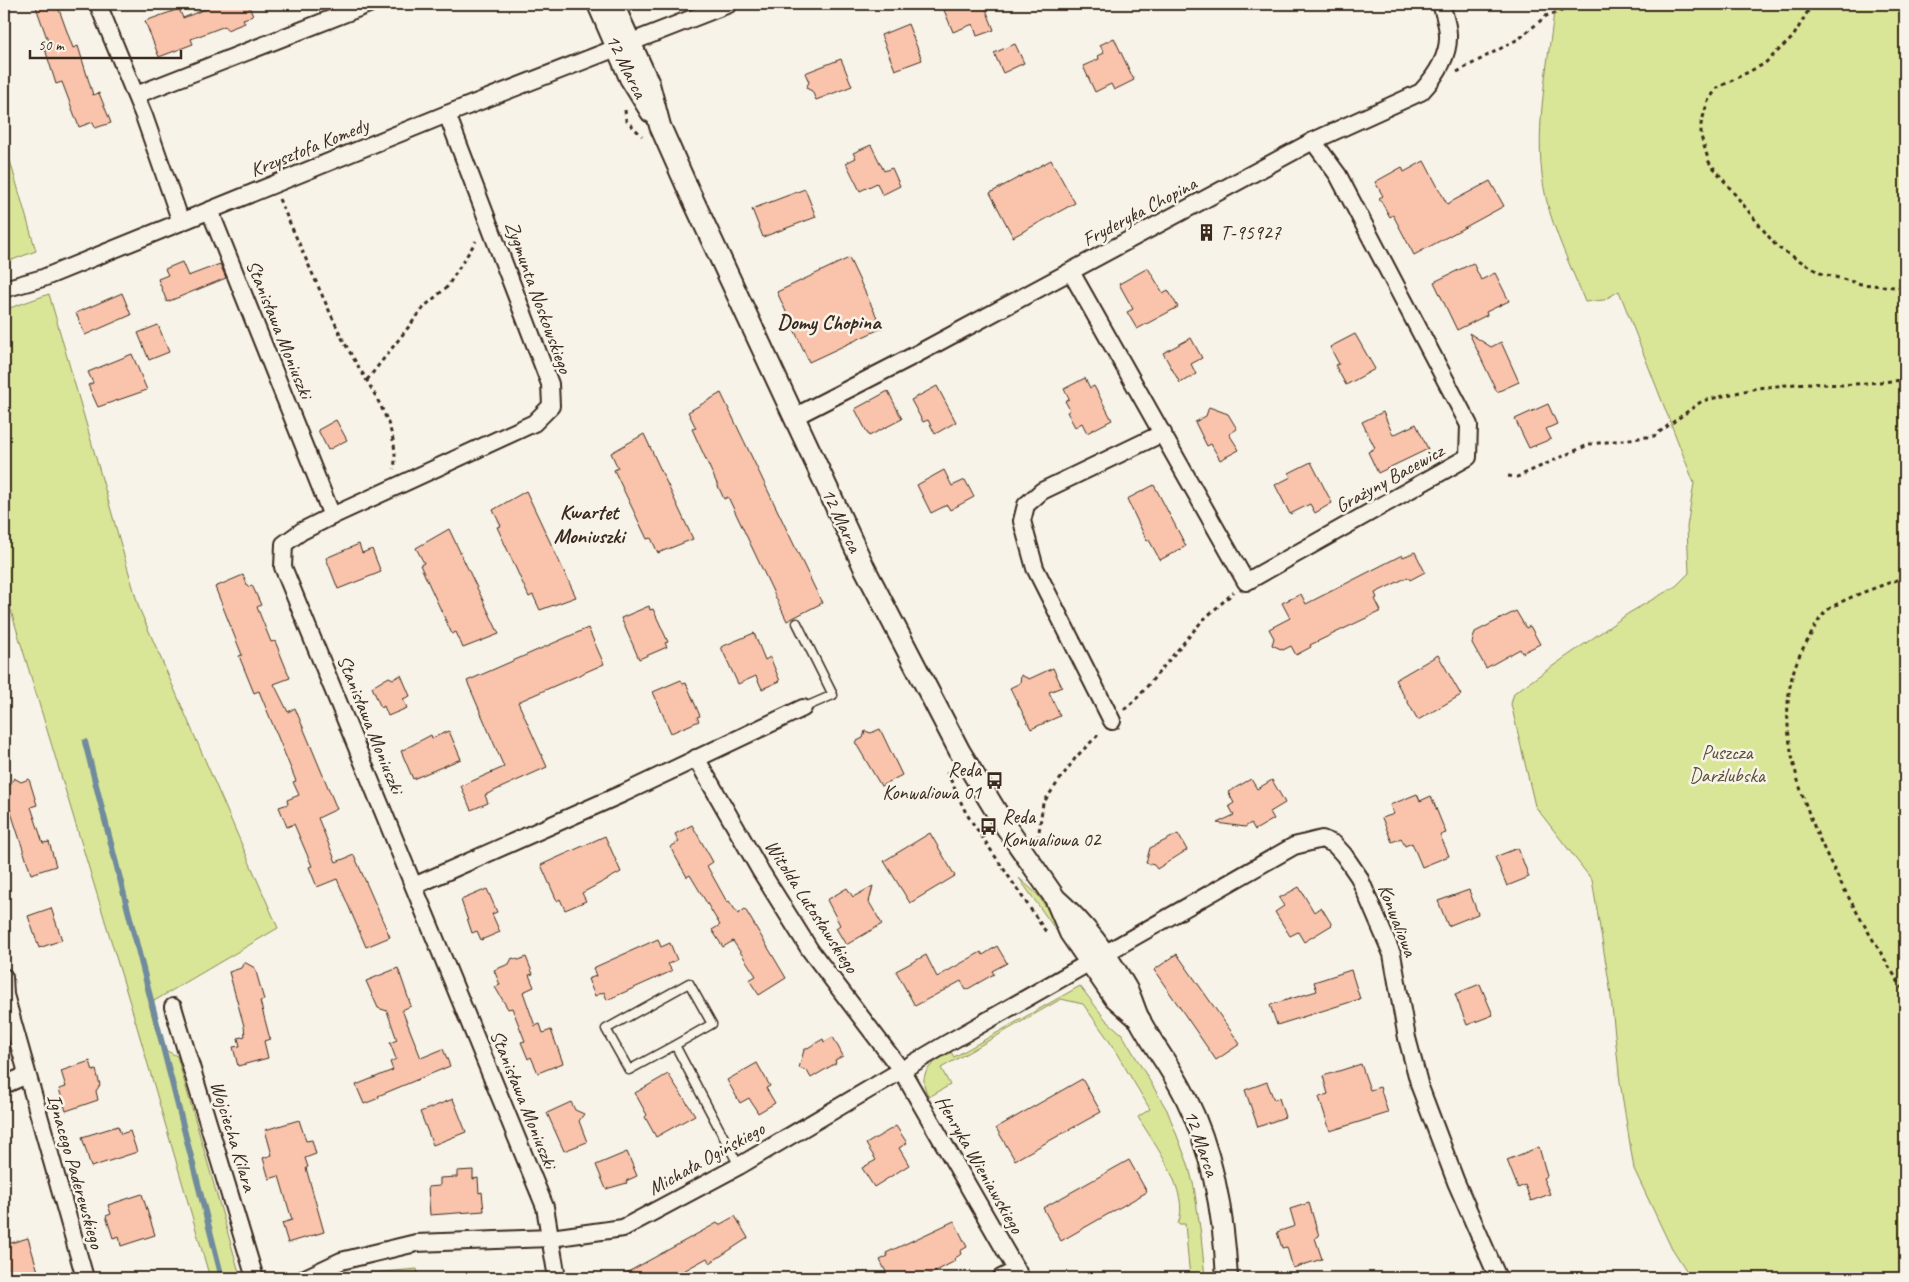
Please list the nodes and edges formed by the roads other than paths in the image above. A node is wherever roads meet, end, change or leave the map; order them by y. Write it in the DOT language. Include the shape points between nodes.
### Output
graph roads {
  1 [pos="98,4"];
  2 [pos="368,4"];
  3 [pos="598,4"];
  4 [pos="613,4"];
  5 [pos="729,4"];
  6 [pos="1442,4"];
  7 [pos="624,46"];
  8 [pos="136,95"];
  9 [pos="447,114"];
  10 [pos="1313,141"];
  11 [pos="210,210"];
  12 [pos="181,222"];
  13 [pos="1071,272"];
  14 [pos="4,289"];
  15 [pos="794,417"];
  16 [pos="1163,434"];
  17 [pos="332,516"];
  18 [pos="797,623"];
  19 [pos="804,708"];
  20 [pos="1112,721"];
  21 [pos="696,758"];
  22 [pos="414,886"];
  23 [pos="1096,958"];
  24 [pos="4,977"];
  25 [pos="173,1007"];
  26 [pos="675,1045"];
  27 [pos="902,1071"];
  28 [pos="27,1075"];
  29 [pos="4,1085"];
  30 [pos="739,1166"];
  31 [pos="551,1238"];
  32 [pos="1019,1274"];
  33 [pos="85,1278"];
  34 [pos="255,1278"];
  35 [pos="305,1278"];
  36 [pos="557,1278"];
  37 [pos="1001,1278"];
  38 [pos="1227,1278"];
  39 [pos="1498,1278"];
  1 -- 8 [label="street"];
  2 -- 8 [label="street"];
  3 -- 7 [label="street, 12 Marca"];
  4 -- 7 [label="street, 12 Marca"];
  5 -- 7 [label="street, Krzysztofa Komedy"];
  6 -- 10 [label="street, Fryderyka Chopina" via="1448,36 1443,59 1422,92"];
  7 -- 9 [label="street, Krzysztofa Komedy"];
  7 -- 15 [label="street, 12 Marca" via="649,84 660,126"];
  8 -- 12 [label="street"];
  9 -- 11 [label="street, Krzysztofa Komedy"];
  9 -- 17 [label="street, Zygmunta Noskowskiego" via="550,384 551,406 534,423"];
  10 -- 13 [label="street, Fryderyka Chopina"];
  10 -- 16 [label="street, Grażyny Bacewicz" via="1338,175 1469,425 1468,457 1246,582"];
  11 -- 12 [label="street, Krzysztofa Komedy"];
  11 -- 17 [label="street, Stanisława Moniuszki"];
  12 -- 14 [label="street, Krzysztofa Komedy" via="43,278"];
  13 -- 15 [label="street, Fryderyka Chopina"];
  13 -- 16 [label="street"];
  15 -- 23 [label="street, 12 Marca" via="864,567 960,752 1055,898 1066,928"];
  16 -- 20 [label="street" via="1042,491 1026,505 1022,522 1035,568"];
  17 -- 22 [label="street, Stanisława Moniuszki" via="284,544 284,567"];
  18 -- 19 [label="lane" via="833,696"];
  19 -- 21 [label="street"];
  21 -- 22 [label="street"];
  21 -- 27 [label="street, Witolda Lutosławskiego" via="810,950"];
  22 -- 31 [label="street, Stanisława Moniuszki" via="546,1207"];
  23 -- 27 [label="street, Michała Ogińskiego"];
  23 -- 38 [label="street, 12 Marca" via="1114,997 1140,1020 1186,1097 1208,1152 1222,1223"];
  23 -- 39 [label="street, Konwaliowa" via="1294,846 1322,839 1334,844 1359,877 1392,954 1407,1038 1420,1087 1456,1182"];
  24 -- 28 [label="street, Ignacego Paderewskiego" via="5,995"];
  25 -- 34 [label="street, Wojciecha Kilara"];
  26 -- 26 [label="lane" via="629,1070 606,1029 689,983 712,1024"];
  26 -- 30 [label="lane"];
  27 -- 30 [label="street, Michała Ogińskiego"];
  27 -- 32 [label="street, Henryka Wieniawskiego"];
  28 -- 29 [label="street, Ignacego Paderewskiego"];
  28 -- 33 [label="street, Ignacego Paderewskiego"];
  30 -- 31 [label="street, Michała Ogińskiego" via="623,1228"];
  31 -- 35 [label="street, Michała Ogińskiego" via="416,1243 341,1261"];
  31 -- 36 [label="street, Stanisława Moniuszki"];
  32 -- 37 [label="street"];
}
